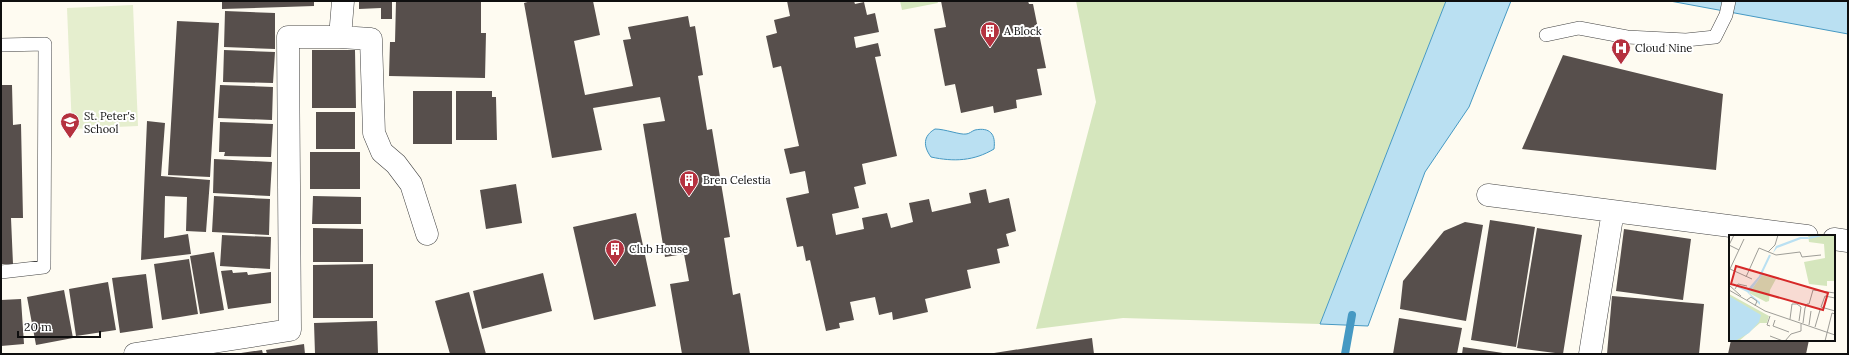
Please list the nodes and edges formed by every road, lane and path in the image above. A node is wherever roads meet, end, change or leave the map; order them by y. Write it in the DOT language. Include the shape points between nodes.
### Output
graph roads {
  1 [pos="343,1"];
  2 [pos="1729,1"];
  3 [pos="1546,35"];
  4 [pos="340,37"];
  5 [pos="1,45"];
  6 [pos="1488,195"];
  7 [pos="1613,211"];
  8 [pos="427,234"];
  9 [pos="1799,235"];
  10 [pos="1835,240"];
  11 [pos="1848,241"];
  12 [pos="1,272"];
  13 [pos="135,354"];
  14 [pos="1590,354"];
  1 -- 4 [label="street"];
  2 -- 3 [label="lane" via="1715,37 1686,40 1627,37 1579,28"];
  4 -- 8 [label="street" via="371,39 374,133 382,152 396,164 410,184"];
  4 -- 13 [label="street" via="288,37 290,330"];
  5 -- 12 [label="lane" via="45,44 44,267"];
  6 -- 7 [label="street"];
  7 -- 9 [label="street"];
  7 -- 14 [label="street"];
  10 -- 11 [label="street"];
}
